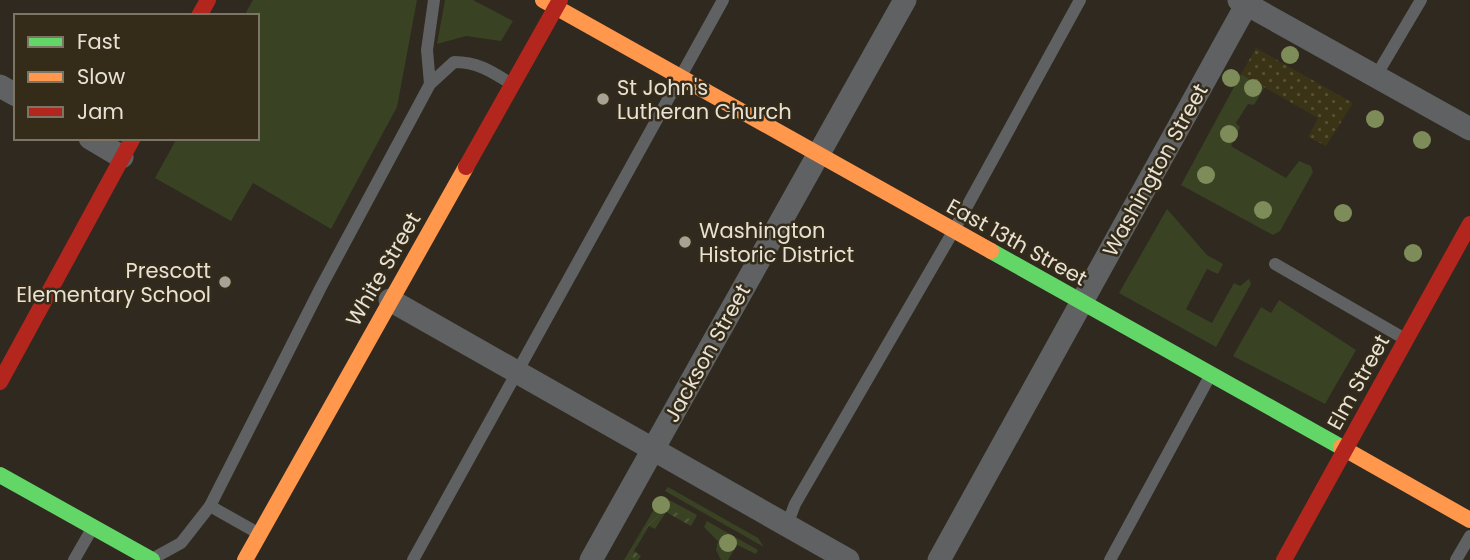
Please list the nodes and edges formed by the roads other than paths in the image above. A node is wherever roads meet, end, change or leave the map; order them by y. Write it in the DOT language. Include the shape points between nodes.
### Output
graph roads {
  1 [pos="434,0"];
  2 [pos="723,0"];
  3 [pos="905,0"];
  4 [pos="1080,0"];
  5 [pos="1421,0"];
  6 [pos="1245,1"];
  7 [pos="553,2"];
  8 [pos="679,76"];
  9 [pos="1376,76"];
  10 [pos="429,84"];
  11 [pos="514,85"];
  12 [pos="1470,129"];
  13 [pos="98,140"];
  14 [pos="128,148"];
  15 [pos="818,154"];
  16 [pos="1470,224"];
  17 [pos="954,230"];
  18 [pos="1275,264"];
  19 [pos="390,300"];
  20 [pos="1082,302"];
  21 [pos="1406,339"];
  22 [pos="519,373"];
  23 [pos="1211,374"];
  24 [pos="0,382"];
  25 [pos="653,449"];
  26 [pos="1345,449"];
  27 [pos="0,475"];
  28 [pos="211,506"];
  29 [pos="1470,520"];
  30 [pos="787,525"];
  31 [pos="93,527"];
  32 [pos="259,534"];
  33 [pos="1470,536"];
  34 [pos="74,560"];
  35 [pos="152,560"];
  36 [pos="245,560"];
  37 [pos="413,560"];
  38 [pos="591,560"];
  39 [pos="848,560"];
  40 [pos="940,560"];
  41 [pos="1110,560"];
  42 [pos="1284,560"];
  43 [pos="1456,560"];
  1 -- 10 [label="lane" via="427,50"];
  2 -- 8 [label="lane"];
  3 -- 15 [label="street, Jackson Street"];
  4 -- 17 [label="lane"];
  5 -- 9 [label="lane"];
  6 -- 9 [label="street"];
  6 -- 20 [label="street, Washington Street"];
  7 -- 8 [label="main road, East 13th Street"];
  7 -- 11 [label="main road, White Street"];
  8 -- 15 [label="main road, East 13th Street"];
  8 -- 22 [label="lane"];
  9 -- 12 [label="street"];
  10 -- 11 [label="lane" via="454,62 468,62"];
  10 -- 28 [label="lane"];
  11 -- 19 [label="main road, White Street"];
  13 -- 14 [label="street"];
  14 -- 24 [label="main road"];
  15 -- 17 [label="main road, East 13th Street"];
  15 -- 25 [label="street, Jackson Street"];
  16 -- 21 [label="main road, Elm Street"];
  17 -- 20 [label="main road, East 13th Street"];
  17 -- 30 [label="lane"];
  18 -- 21 [label="lane"];
  19 -- 22 [label="street"];
  19 -- 32 [label="main road, White Street"];
  20 -- 23 [label="main road, East 13th Street"];
  20 -- 40 [label="street, Washington Street"];
  21 -- 26 [label="main road, Elm Street"];
  22 -- 25 [label="street"];
  22 -- 37 [label="lane"];
  23 -- 26 [label="main road, East 13th Street"];
  23 -- 41 [label="lane"];
  25 -- 30 [label="street"];
  25 -- 38 [label="street, Jackson Street"];
  26 -- 29 [label="main road, East 13th Street"];
  26 -- 42 [label="main road, Elm Street"];
  27 -- 31 [label="main road"];
  28 -- 32 [label="lane"];
  28 -- 35 [label="lane" via="181,543"];
  30 -- 39 [label="street"];
  31 -- 34 [label="lane"];
  31 -- 35 [label="main road"];
  32 -- 36 [label="main road, White Street"];
  33 -- 43 [label="lane"];
}
